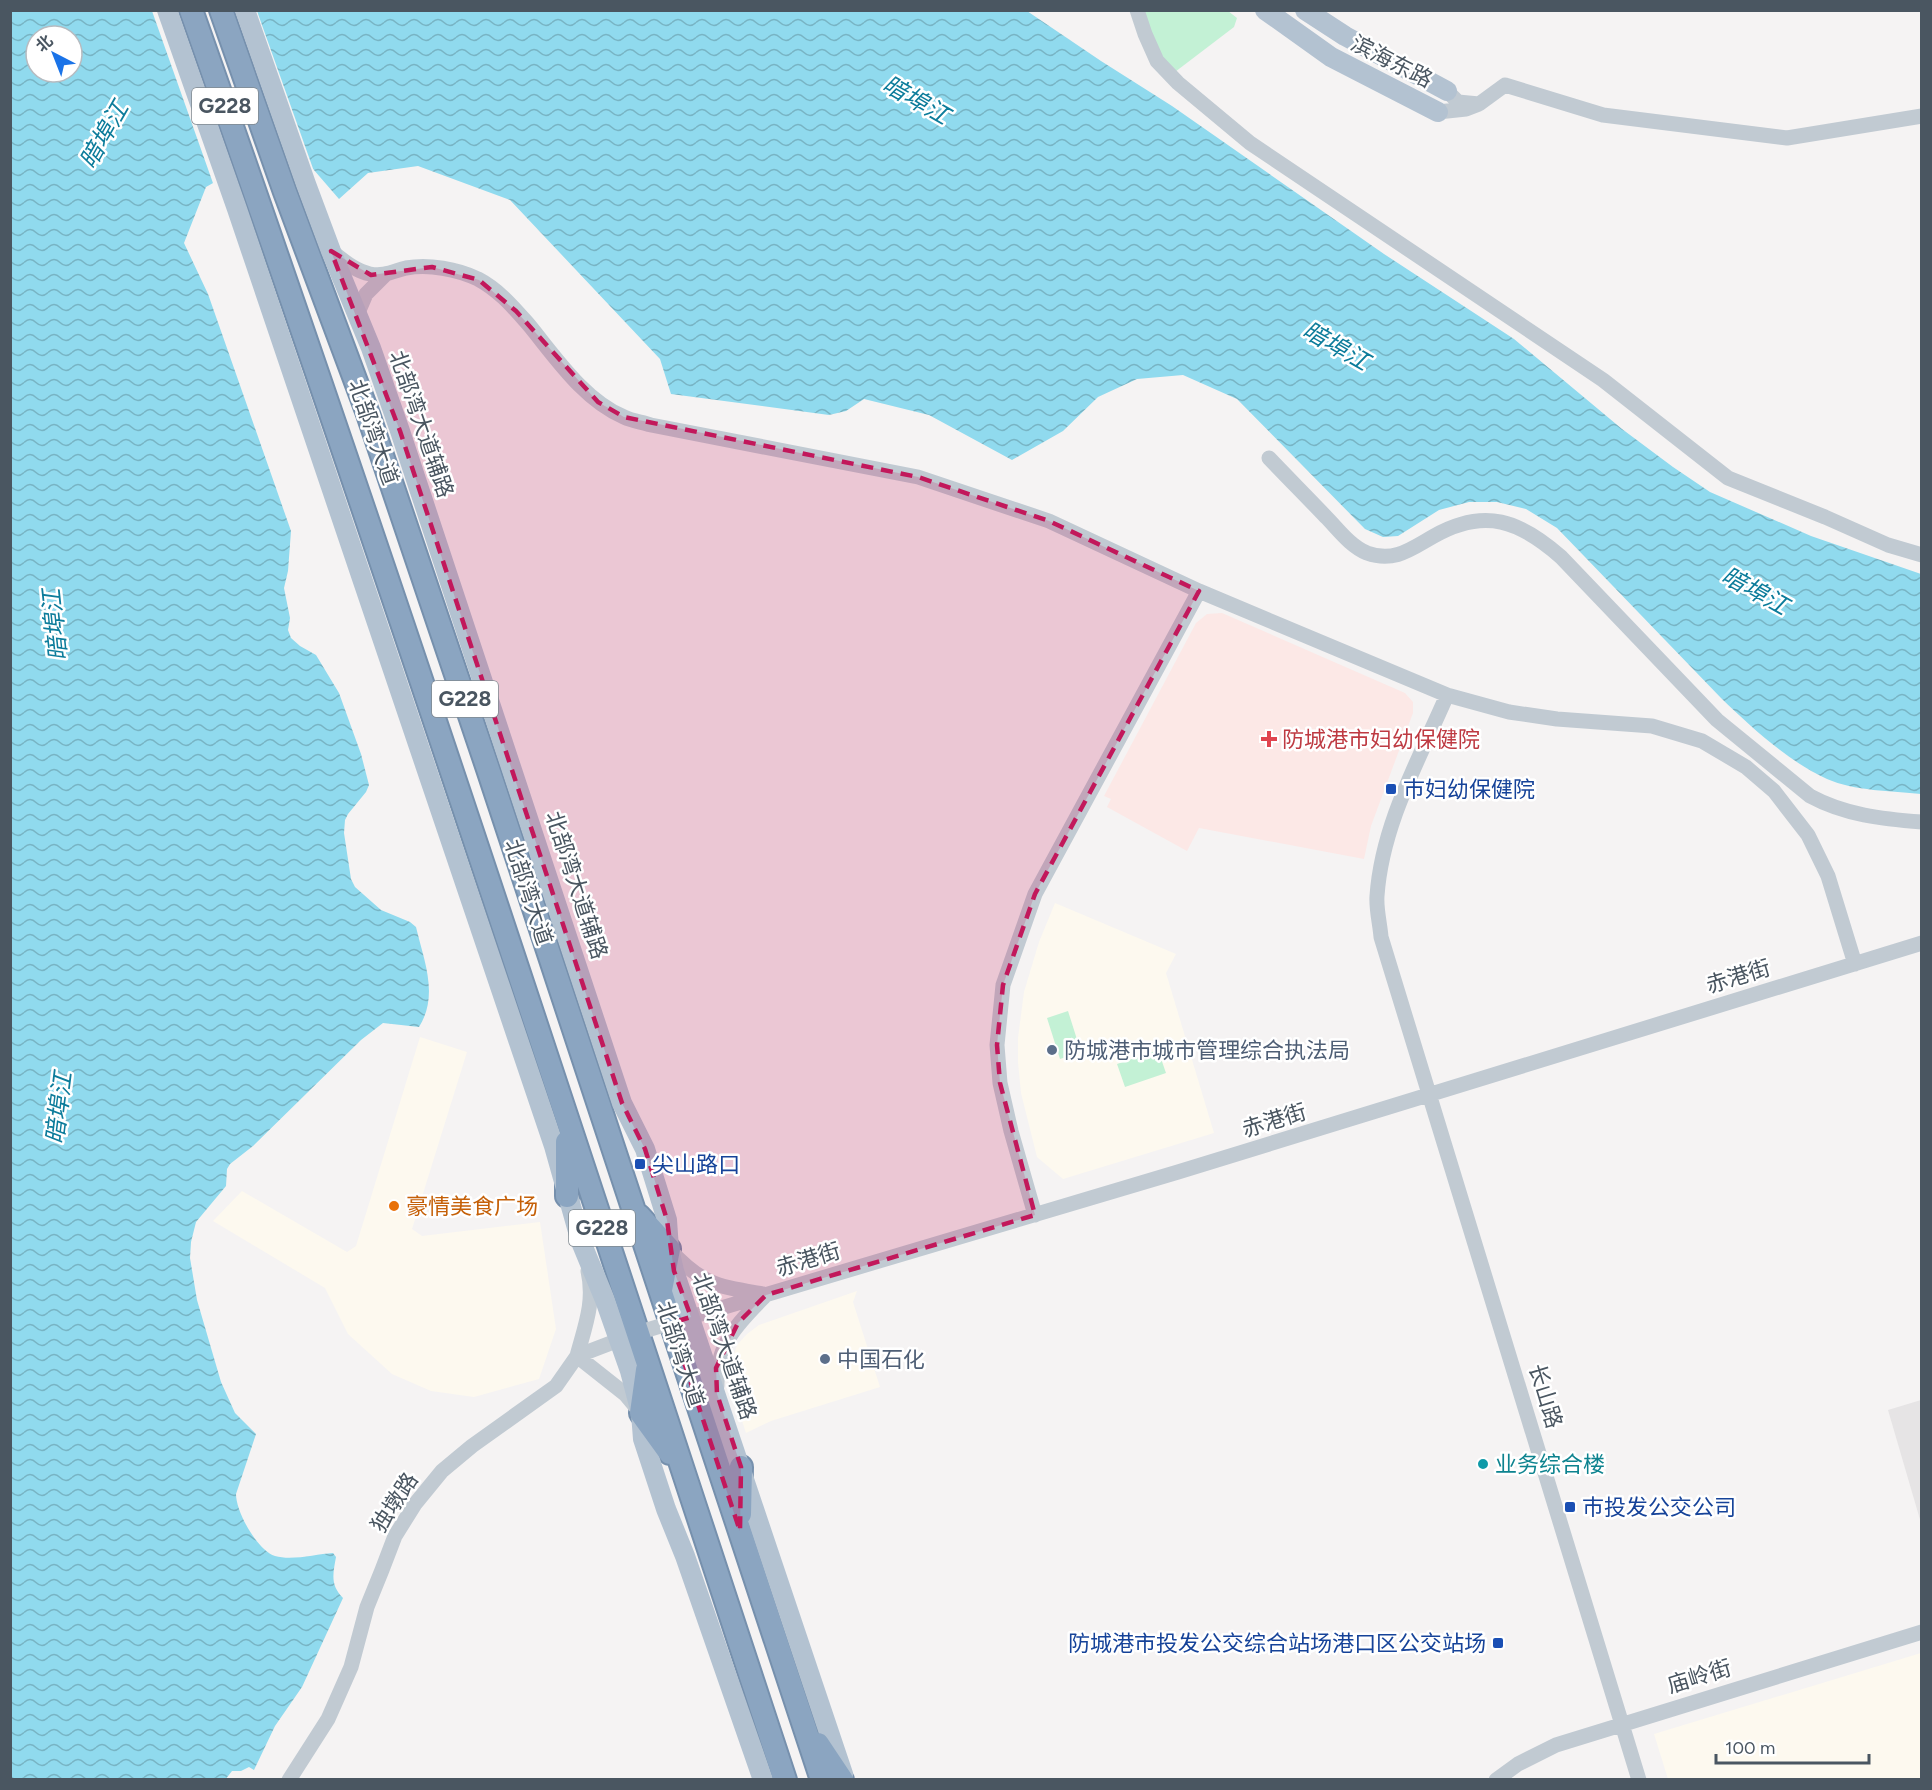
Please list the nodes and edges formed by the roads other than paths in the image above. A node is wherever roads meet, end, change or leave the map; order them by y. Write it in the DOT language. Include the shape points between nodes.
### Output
graph roads {
  1 [pos="167,10"];
  2 [pos="191,10"];
  3 [pos="221,10"];
  4 [pos="245,10"];
  5 [pos="1137,10"];
  6 [pos="1265,10"];
  7 [pos="1305,10"];
  8 [pos="1447,91"];
  9 [pos="1479,104"];
  10 [pos="1438,112"];
  11 [pos="1922,116"];
  12 [pos="296,188"];
  13 [pos="331,251"];
  14 [pos="385,275"];
  15 [pos="357,315"];
  16 [pos="1269,458"];
  17 [pos="1922,555"];
  18 [pos="1199,591"];
  19 [pos="1447,695"];
  20 [pos="1922,822"];
  21 [pos="1922,943"];
  22 [pos="1856,964"];
  23 [pos="1431,1095"];
  24 [pos="568,1123"];
  25 [pos="567,1196"];
  26 [pos="634,1211"];
  27 [pos="1035,1215"];
  28 [pos="581,1242"];
  29 [pos="669,1249"];
  30 [pos="661,1293"];
  31 [pos="766,1295"];
  32 [pos="681,1320"];
  33 [pos="628,1336"];
  34 [pos="577,1356"];
  35 [pos="648,1365"];
  36 [pos="717,1394"];
  37 [pos="641,1413"];
  38 [pos="741,1467"];
  39 [pos="682,1470"];
  40 [pos="740,1531"];
  41 [pos="1922,1632"];
  42 [pos="802,1720"];
  43 [pos="1622,1723"];
  44 [pos="767,1726"];
  45 [pos="289,1779"];
  46 [pos="765,1779"];
  47 [pos="784,1779"];
  48 [pos="822,1779"];
  49 [pos="844,1779"];
  50 [pos="1496,1779"];
  51 [pos="1639,1779"];
  1 -- 25 [label="main road" via="554,1146"];
  2 -- 24 [label="highway, 北部湾大道 / G228"];
  3 -- 12 [label="highway, 北部湾大道 / G228"];
  4 -- 12 [label="main road, 北部湾大道辅路"];
  5 -- 17 [label="street" via="1157,61 1250,142 1603,380 1728,478 1888,545"];
  6 -- 10 [label="main road, 滨海东路" via="1332,57"];
  7 -- 8 [label="main road, 滨海东路"];
  8 -- 9 [label="street" via="1458,102"];
  9 -- 10 [label="street"];
  9 -- 11 [label="street" via="1504,85 1604,115 1787,138"];
  12 -- 13 [label="main road, 北部湾大道辅路"];
  12 -- 26 [label="highway, 北部湾大道 / G228"];
  13 -- 14 [label="street" via="361,271"];
  13 -- 15 [label="main road, 北部湾大道辅路"];
  14 -- 15 [label="street" via="366,294"];
  14 -- 18 [label="street" via="407,268 432,267 479,280 500,294 598,402 624,417 918,477 1049,521"];
  15 -- 29 [label="main road, 北部湾大道辅路" via="404,441 622,1103 645,1149 667,1220"];
  16 -- 20 [label="street" via="1355,546 1380,556 1395,556 1454,525 1479,519 1520,527 1561,557 1717,720 1810,796 1846,812"];
  18 -- 19 [label="street"];
  18 -- 27 [label="street" via="1035,894 1003,985 997,1045 1000,1083"];
  19 -- 22 [label="street" via="1509,712 1652,726 1702,741 1746,767 1774,791 1808,835 1828,876"];
  19 -- 23 [label="street, 长山路" via="1392,820 1377,898 1381,937"];
  21 -- 22 [label="street, 赤港街"];
  22 -- 23 [label="street, 赤港街"];
  23 -- 27 [label="street, 赤港街"];
  23 -- 43 [label="street, 长山路"];
  24 -- 25 [label="highway"];
  24 -- 33 [label="highway, 北部湾大道 / G228"];
  25 -- 28 [label="main road"];
  26 -- 29 [label="highway"];
  26 -- 30 [label="highway, 北部湾大道 / G228"];
  27 -- 31 [label="street, 赤港街"];
  28 -- 33 [label="main road"];
  28 -- 34 [label="street" via="591,1285 590,1309"];
  29 -- 30 [label="highway"];
  29 -- 31 [label="street" via="698,1276 719,1287"];
  29 -- 32 [label="main road, 北部湾大道辅路"];
  30 -- 32 [label="highway, 北部湾大道 / G228"];
  31 -- 32 [label="street, 赤港街"];
  31 -- 36 [label="street" via="738,1323 722,1349 716,1368"];
  32 -- 33 [label="street, 赤港街"];
  32 -- 36 [label="main road, 北部湾大道辅路"];
  32 -- 40 [label="highway, 北部湾大道 / G228"];
  33 -- 34 [label="street"];
  33 -- 35 [label="highway, 北部湾大道 / G228"];
  33 -- 37 [label="main road"];
  34 -- 37 [label="street" via="625,1394"];
  34 -- 45 [label="street, 独墩路" via="556,1386 464,1452 415,1504 395,1536 367,1607 351,1667 328,1719"];
  35 -- 37 [label="highway"];
  35 -- 39 [label="highway, 北部湾大道 / G228"];
  36 -- 38 [label="main road, 北部湾大道辅路"];
  37 -- 39 [label="highway"];
  37 -- 46 [label="main road" via="643,1439 666,1509"];
  38 -- 40 [label="highway"];
  38 -- 49 [label="main road, 北部湾大道辅路"];
  39 -- 44 [label="highway, 北部湾大道 / G228"];
  40 -- 42 [label="highway, 北部湾大道 / G228"];
  41 -- 43 [label="street, 庙岭街"];
  42 -- 48 [label="highway, 北部湾大道 / G228"];
  42 -- 49 [label="highway"];
  43 -- 50 [label="street, 庙岭街" via="1556,1745"];
  43 -- 51 [label="street, 长山路"];
  44 -- 46 [label="highway"];
  44 -- 47 [label="highway, 北部湾大道 / G228"];
}
